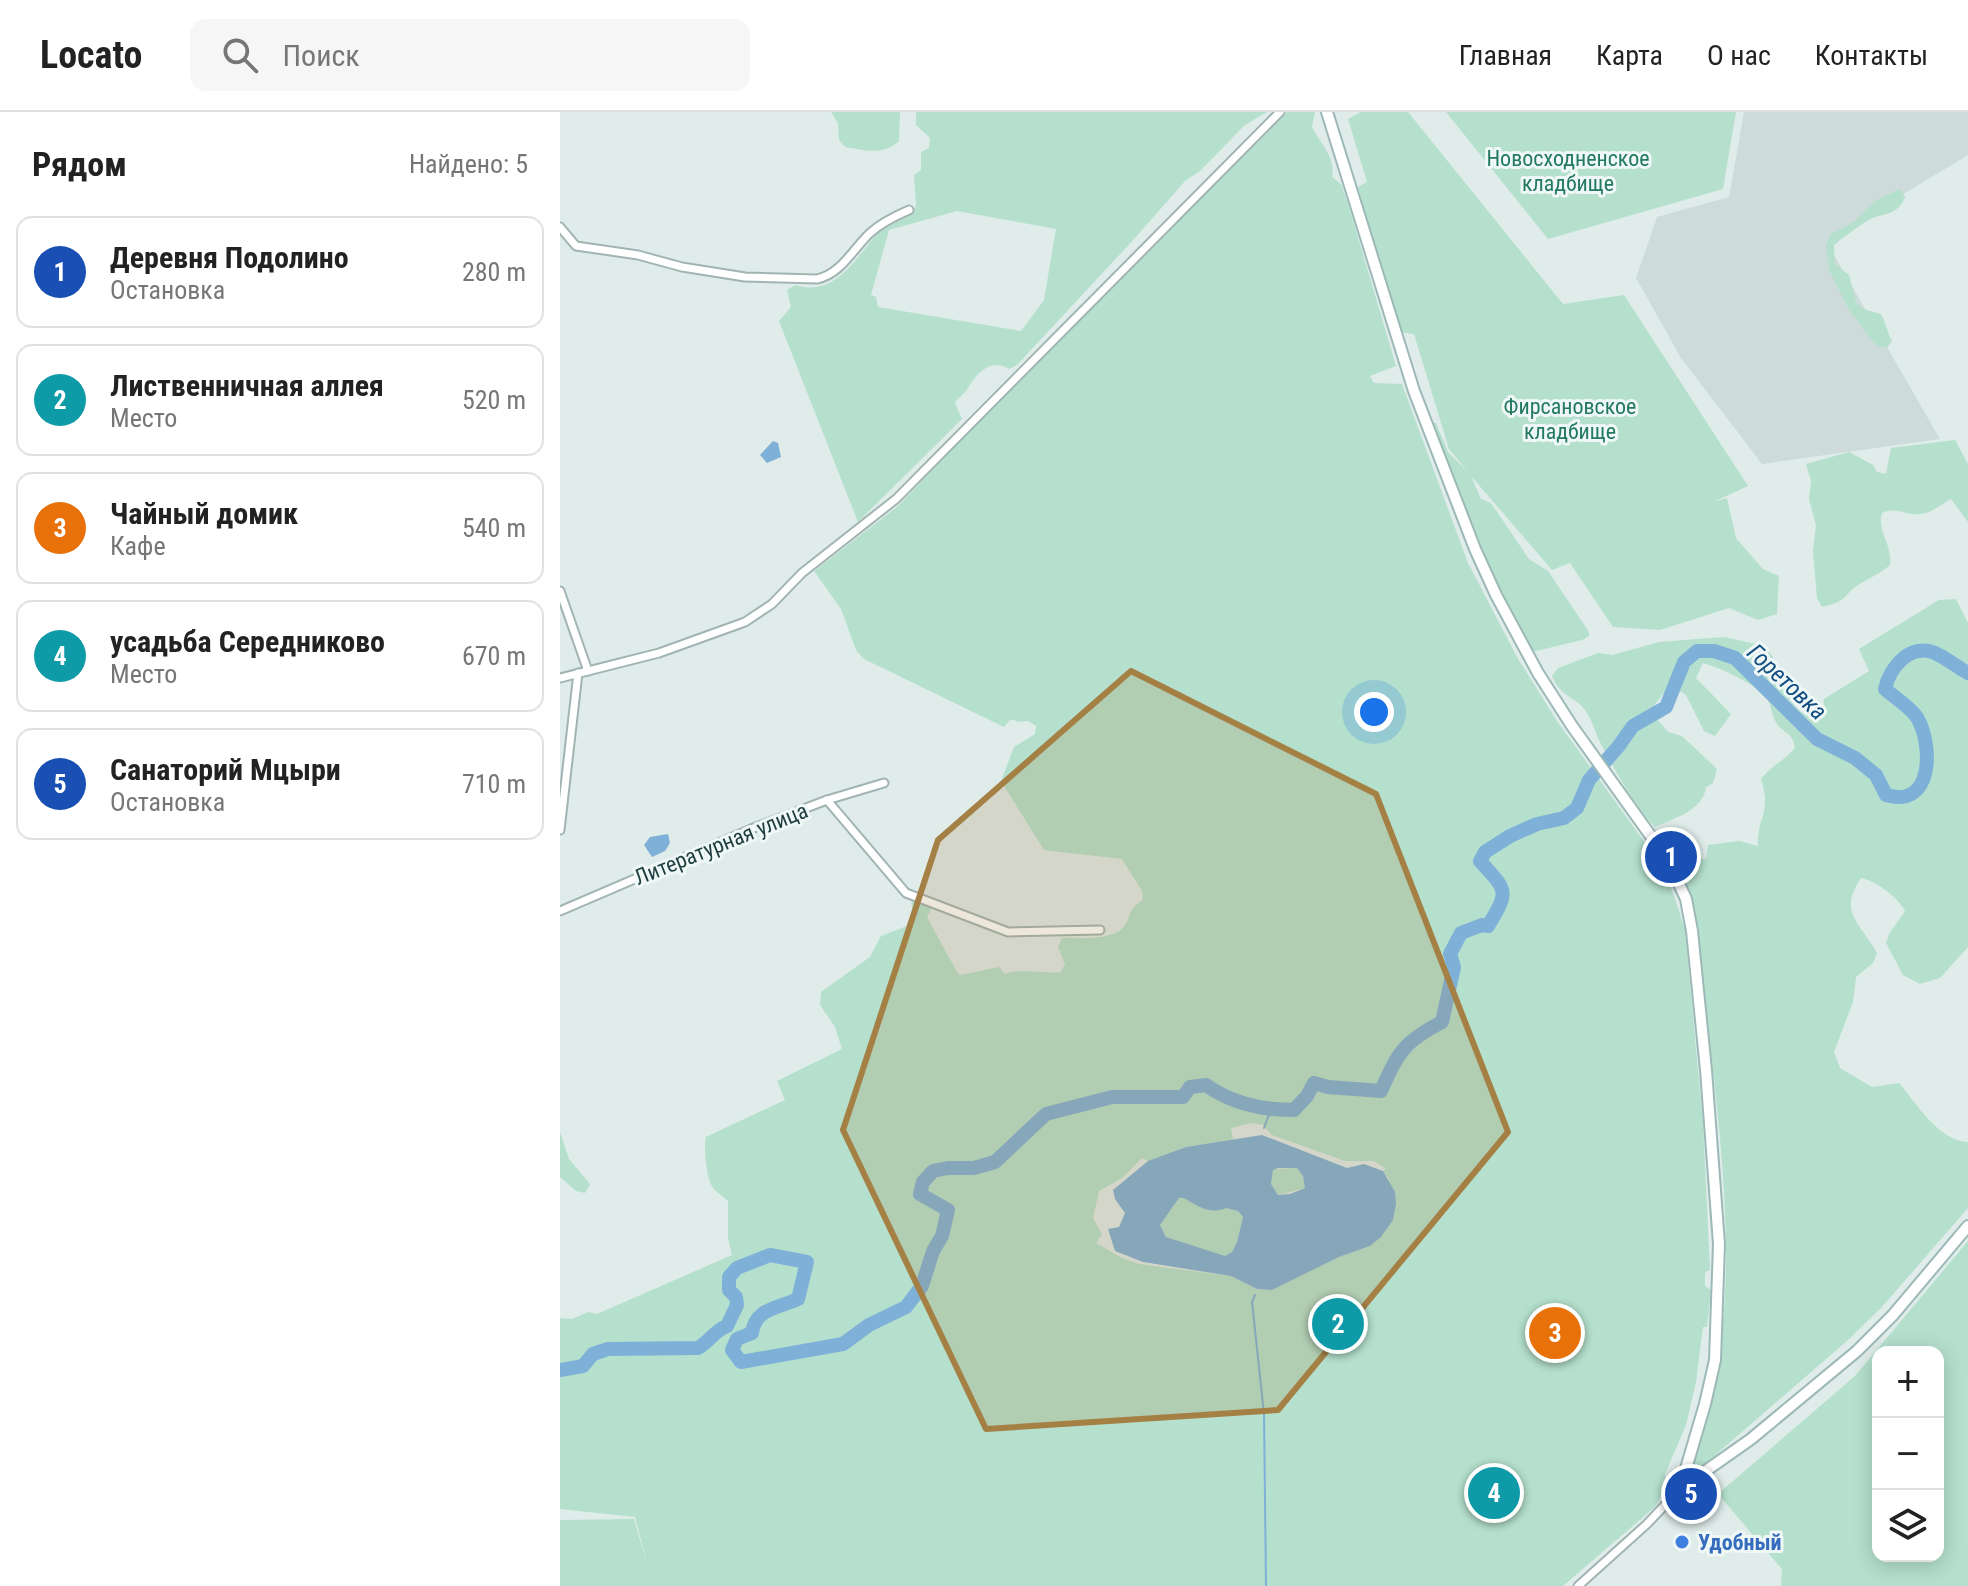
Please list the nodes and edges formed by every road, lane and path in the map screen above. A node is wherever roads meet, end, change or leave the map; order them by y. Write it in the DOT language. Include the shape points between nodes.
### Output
graph roads {
  1 [pos="1280,112"];
  2 [pos="1327,112"];
  3 [pos="909,210"];
  4 [pos="560,227"];
  5 [pos="560,591"];
  6 [pos="588,671"];
  7 [pos="578,673"];
  8 [pos="560,678"];
  9 [pos="884,783"];
  10 [pos="827,800"];
  11 [pos="560,830"];
  12 [pos="560,911"];
  13 [pos="1100,930"];
  14 [pos="1968,1226"];
  15 [pos="1680,1489"];
  16 [pos="1578,1586"];
  1 -- 6 [label="street" via="896,499 802,573 772,604 745,622"];
  2 -- 15 [label="street" via="1414,391 1475,549 1538,673 1668,860 1686,899 1719,1244 1716,1339 1705,1404"];
  3 -- 4 [label="street" via="870,233 840,266 817,279 745,277 576,246"];
  5 -- 6 [label="street"];
  6 -- 7 [label="street"];
  7 -- 8 [label="street"];
  7 -- 11 [label="street"];
  9 -- 10 [label="street, Литературная улица"];
  10 -- 12 [label="street, Литературная улица"];
  10 -- 13 [label="street" via="906,893 1008,932"];
  14 -- 15 [label="street" via="1857,1351 1751,1439"];
  15 -- 16 [label="street"];
}
